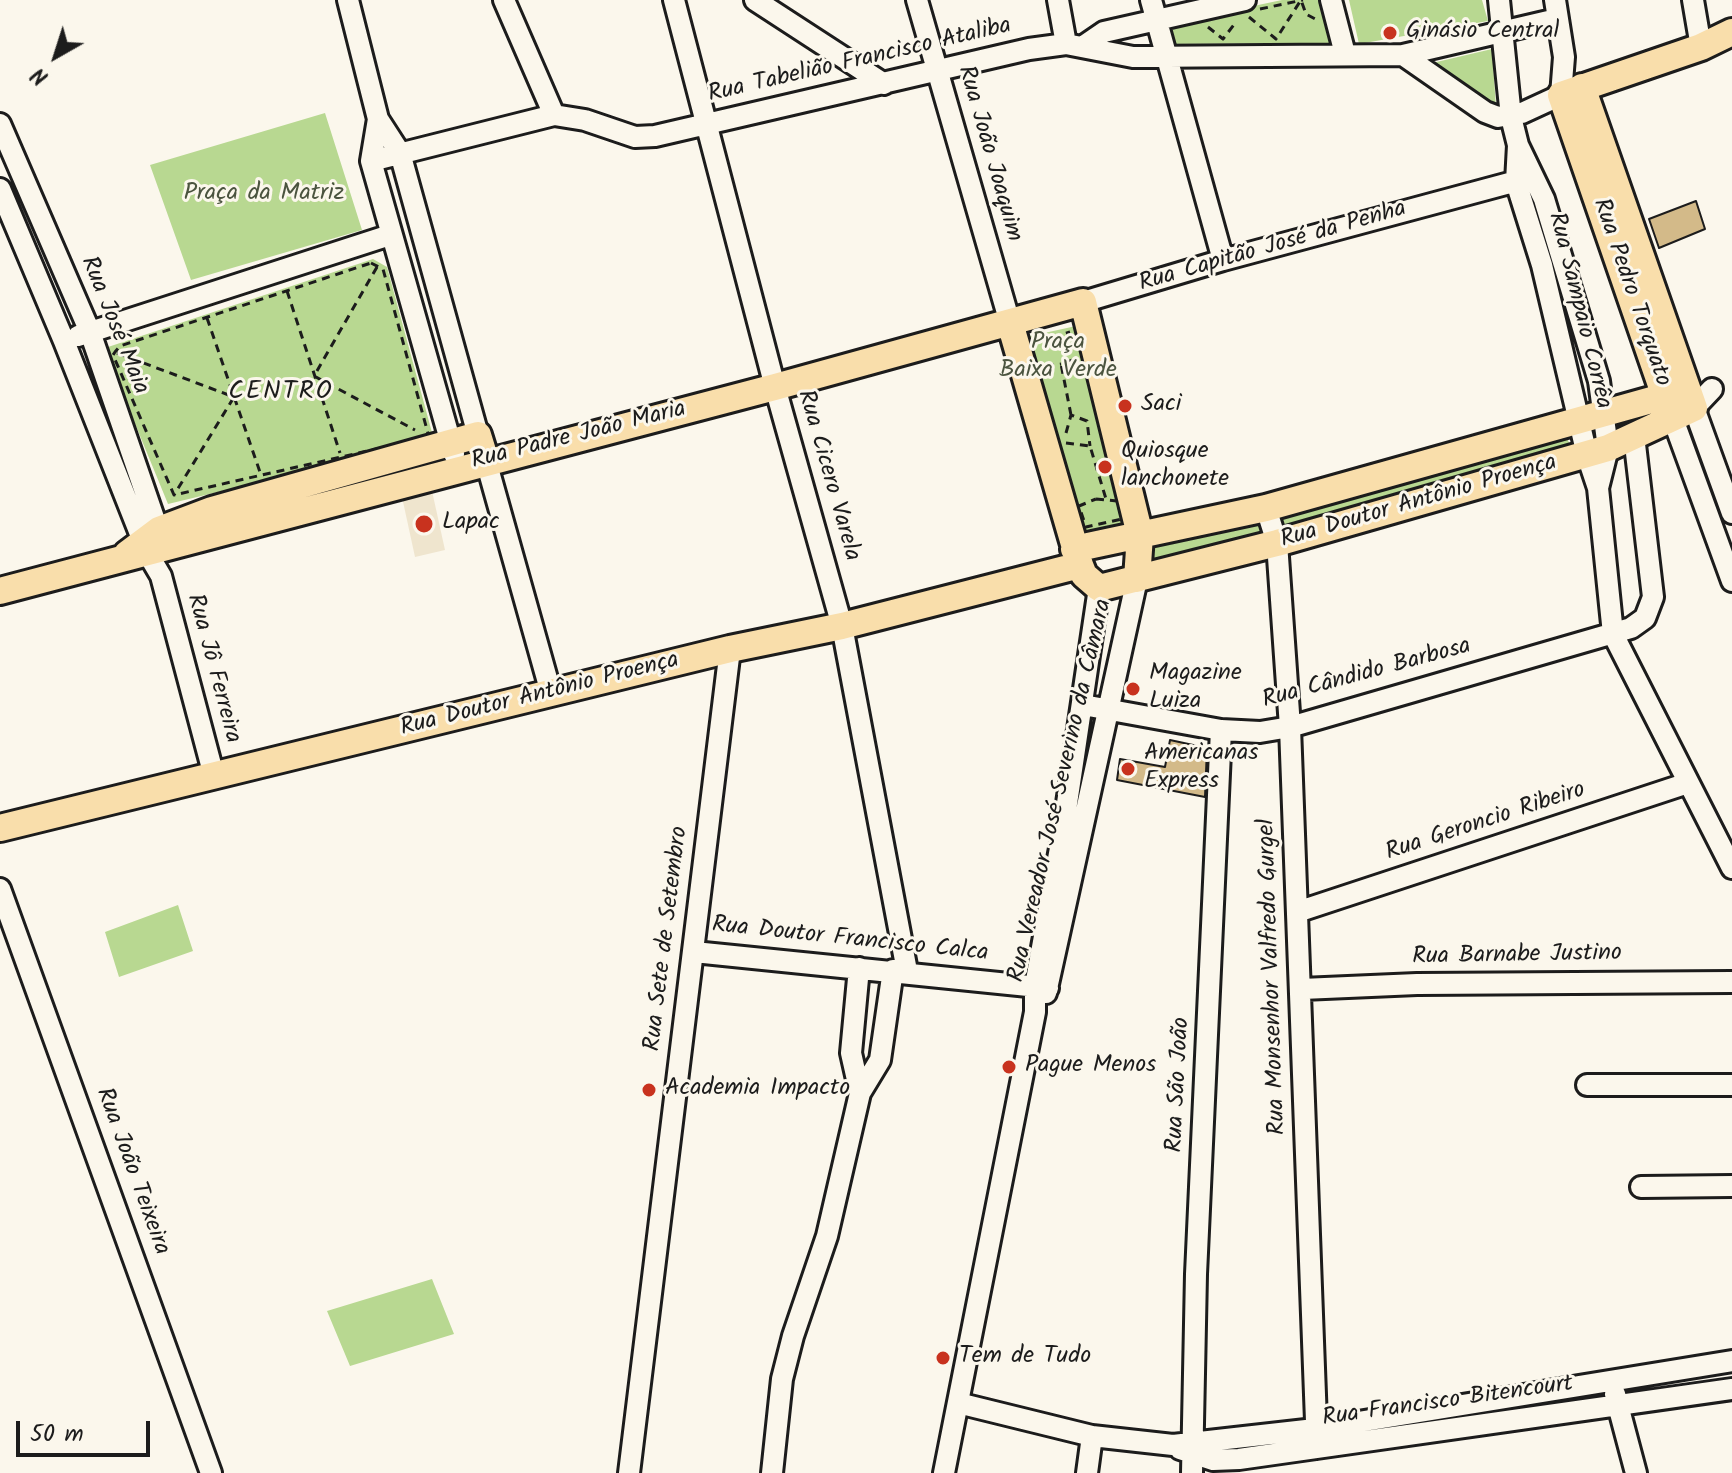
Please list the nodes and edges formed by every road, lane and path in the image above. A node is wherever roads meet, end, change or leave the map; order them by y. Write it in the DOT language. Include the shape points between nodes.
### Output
graph roads {
  1 [pos="348,0"];
  2 [pos="504,0"];
  3 [pos="674,0"];
  4 [pos="755,0"];
  5 [pos="917,0"];
  6 [pos="1058,0"];
  7 [pos="1245,0"];
  8 [pos="1499,0"];
  9 [pos="1693,0"];
  10 [pos="1327,6"];
  11 [pos="1154,10"];
  12 [pos="1556,10"];
  13 [pos="1201,22"];
  14 [pos="1325,26"];
  15 [pos="1320,30"];
  16 [pos="1502,31"];
  17 [pos="1732,32"];
  18 [pos="1210,39"];
  19 [pos="1223,39"];
  20 [pos="1236,39"];
  21 [pos="1263,39"];
  22 [pos="1276,39"];
  23 [pos="1291,39"];
  24 [pos="1075,44"];
  25 [pos="1701,47"];
  26 [pos="1345,54"];
  27 [pos="1403,55"];
  28 [pos="1164,58"];
  29 [pos="937,70"];
  30 [pos="884,84"];
  31 [pos="1572,91"];
  32 [pos="554,115"];
  33 [pos="1511,117"];
  34 [pos="378,119"];
  35 [pos="708,124"];
  36 [pos="1,126"];
  37 [pos="400,153"];
  38 [pos="371,161"];
  39 [pos="1526,179"];
  40 [pos="0,189"];
  41 [pos="412,195"];
  42 [pos="382,202"];
  43 [pos="392,243"];
  44 [pos="424,243"];
  45 [pos="1223,260"];
  46 [pos="378,266"];
  47 [pos="287,291"];
  48 [pos="1083,302"];
  49 [pos="207,318"];
  50 [pos="1010,323"];
  51 [pos="90,332"];
  52 [pos="64,341"];
  53 [pos="1076,341"];
  54 [pos="1033,342"];
  55 [pos="115,352"];
  56 [pos="1079,358"];
  57 [pos="1061,364"];
  58 [pos="1041,366"];
  59 [pos="460,370"];
  60 [pos="314,376"];
  61 [pos="430,378"];
  62 [pos="1732,382"];
  63 [pos="775,387"];
  64 [pos="234,397"];
  65 [pos="1686,401"];
  66 [pos="1090,413"];
  67 [pos="1071,415"];
  68 [pos="1605,415"];
  69 [pos="1087,421"];
  70 [pos="1579,422"];
  71 [pos="478,435"];
  72 [pos="1634,436"];
  73 [pos="1063,442"];
  74 [pos="1090,446"];
  75 [pos="446,449"];
  76 [pos="1597,451"];
  77 [pos="1067,455"];
  78 [pos="341,457"];
  79 [pos="486,461"];
  80 [pos="261,475"];
  81 [pos="1079,492"];
  82 [pos="174,495"];
  83 [pos="1106,499"];
  84 [pos="1083,505"];
  85 [pos="1266,508"];
  86 [pos="1732,513"];
  87 [pos="1140,535"];
  88 [pos="1277,543"];
  89 [pos="150,551"];
  90 [pos="1077,557"];
  91 [pos="1137,579"];
  92 [pos="1732,581"];
  93 [pos="1099,588"];
  94 [pos="0,591"];
  95 [pos="842,626"];
  96 [pos="1613,634"];
  97 [pos="730,649"];
  98 [pos="551,693"];
  99 [pos="1083,705"];
  100 [pos="1109,710"];
  101 [pos="1290,727"];
  102 [pos="1221,730"];
  103 [pos="214,776"];
  104 [pos="1688,783"];
  105 [pos="0,828"];
  106 [pos="1072,839"];
  107 [pos="1732,868"];
  108 [pos="0,889"];
  109 [pos="1300,911"];
  110 [pos="694,952"];
  111 [pos="859,968"];
  112 [pos="900,971"];
  113 [pos="1732,982"];
  114 [pos="1041,987"];
  115 [pos="1302,989"];
  116 [pos="1587,1085"];
  117 [pos="1732,1085"];
  118 [pos="860,1093"];
  119 [pos="1732,1186"];
  120 [pos="1641,1187"];
  121 [pos="1732,1364"];
  122 [pos="1612,1383"];
  123 [pos="1732,1389"];
  124 [pos="958,1403"];
  125 [pos="1618,1406"];
  126 [pos="1092,1436"];
  127 [pos="1316,1439"];
  128 [pos="1187,1454"];
  129 [pos="211,1473"];
  130 [pos="629,1473"];
  131 [pos="772,1473"];
  132 [pos="944,1473"];
  133 [pos="1087,1473"];
  134 [pos="1636,1473"];
  1 -- 34 [label="street"];
  2 -- 32 [label="street"];
  3 -- 35 [label="street, Rua Cicero Varela"];
  4 -- 30 [label="street"];
  5 -- 29 [label="street, Rua João Joaquim"];
  6 -- 24 [label="street"];
  7 -- 11 [label="street"];
  8 -- 16 [label="street, Rua Sampaio Corrêa"];
  9 -- 25 [label="street"];
  10 -- 14 [label="path"];
  10 -- 26 [label="street"];
  11 -- 24 [label="street"];
  11 -- 28 [label="street"];
  12 -- 16 [label="street, Rua Tabelião Francisco Ataliba"];
  12 -- 31 [label="street, Rua Pedro Torquato"];
  13 -- 19 [label="path"];
  15 -- 22 [label="path" via="1301,0"];
  16 -- 27 [label="street, Rua Tabelião Francisco Ataliba"];
  16 -- 33 [label="street, Rua Sampaio Corrêa"];
  17 -- 25 [label="main road"];
  18 -- 19 [label="path"];
  19 -- 20 [label="path"];
  19 -- 22 [label="path" via="1243,13"];
  21 -- 22 [label="path"];
  22 -- 23 [label="path"];
  24 -- 28 [label="street, Rua Tabelião Francisco Ataliba" via="1112,55"];
  24 -- 29 [label="street, Rua Tabelião Francisco Ataliba"];
  25 -- 31 [label="main road"];
  26 -- 27 [label="street, Rua Tabelião Francisco Ataliba"];
  26 -- 28 [label="street, Rua Tabelião Francisco Ataliba"];
  27 -- 33 [label="street" via="1485,112"];
  28 -- 45 [label="street"];
  29 -- 30 [label="street, Rua Tabelião Francisco Ataliba"];
  29 -- 50 [label="street, Rua João Joaquim"];
  30 -- 35 [label="street, Rua Tabelião Francisco Ataliba"];
  31 -- 33 [label="street"];
  31 -- 65 [label="main road, Rua Pedro Torquato" via="1640,289"];
  32 -- 35 [label="street, Rua Tabelião Francisco Ataliba" via="635,137"];
  32 -- 37 [label="street, Rua Tabelião Francisco Ataliba"];
  33 -- 39 [label="street, Rua Sampaio Corrêa"];
  34 -- 37 [label="street"];
  34 -- 38 [label="street"];
  35 -- 63 [label="street, Rua Cicero Varela"];
  36 -- 51 [label="street, Rua José Maia"];
  37 -- 38 [label="street, Rua Tabelião Francisco Ataliba"];
  37 -- 41 [label="street"];
  38 -- 42 [label="street"];
  39 -- 45 [label="street, Rua Capitão José da Penha"];
  39 -- 68 [label="street, Rua Sampaio Corrêa" via="1567,266"];
  39 -- 70 [label="street, Rua Sampaio Corrêa"];
  40 -- 52 [label="street"];
  41 -- 42 [label="street"];
  41 -- 44 [label="street"];
  42 -- 43 [label="street"];
  43 -- 44 [label="street"];
  43 -- 51 [label="street"];
  43 -- 61 [label="street"];
  44 -- 59 [label="street"];
  45 -- 48 [label="street, Rua Capitão José da Penha"];
  46 -- 47 [label="path" via="371,263"];
  46 -- 60 [label="path"];
  46 -- 75 [label="path"];
  47 -- 49 [label="path"];
  47 -- 60 [label="path"];
  48 -- 50 [label="main road, Rua Capitão José da Penha"];
  48 -- 87 [label="main road"];
  49 -- 55 [label="path"];
  49 -- 64 [label="path"];
  50 -- 63 [label="main road, Rua Padre João Maria"];
  50 -- 90 [label="main road"];
  51 -- 52 [label="street"];
  51 -- 89 [label="street, Rua José Maia"];
  52 -- 89 [label="street"];
  53 -- 54 [label="path" via="1073,331"];
  55 -- 64 [label="path"];
  55 -- 82 [label="path"];
  56 -- 57 [label="path"];
  57 -- 58 [label="path"];
  57 -- 67 [label="path"];
  59 -- 61 [label="street"];
  59 -- 71 [label="street"];
  60 -- 75 [label="path"];
  60 -- 78 [label="path"];
  61 -- 75 [label="street"];
  62 -- 65 [label="street"];
  63 -- 79 [label="main road, Rua Padre João Maria"];
  63 -- 95 [label="street, Rua Cicero Varela"];
  64 -- 80 [label="path"];
  64 -- 82 [label="path"];
  65 -- 68 [label="main road, Rua Doutor Antônio Proença"];
  65 -- 72 [label="main road, Rua Doutor Antônio Proença"];
  65 -- 86 [label="street, Rua Pedro Torquato"];
  65 -- 92 [label="street, Rua Pedro Torquato"];
  66 -- 69 [label="path"];
  67 -- 69 [label="path"];
  67 -- 73 [label="path"];
  68 -- 70 [label="main road, Rua Doutor Antônio Proença"];
  68 -- 76 [label="street, Rua Sampaio Corrêa"];
  69 -- 74 [label="path"];
  70 -- 76 [label="street, Rua Sampaio Corrêa"];
  70 -- 85 [label="main road, Rua Doutor Antônio Proença"];
  71 -- 75 [label="main road"];
  71 -- 79 [label="main road"];
  72 -- 76 [label="main road, Rua Doutor Antônio Proença"];
  72 -- 96 [label="street, Rua Cândido Barbosa" via="1653,597 1645,618"];
  73 -- 74 [label="path"];
  73 -- 77 [label="path"];
  74 -- 83 [label="path"];
  75 -- 78 [label="path"];
  75 -- 79 [label="main road, Rua Padre João Maria"];
  75 -- 89 [label="main road" via="310,496 212,510"];
  76 -- 88 [label="main road, Rua Doutor Antônio Proença"];
  76 -- 96 [label="street, Rua Sampaio Corrêa"];
  78 -- 80 [label="path"];
  79 -- 98 [label="street"];
  80 -- 82 [label="path"];
  81 -- 84 [label="path"];
  83 -- 84 [label="path"];
  83 -- 84 [label="path" via="1117,501 1122,519 1086,527 1079,506"];
  85 -- 87 [label="main road, Rua Doutor Antônio Proença"];
  85 -- 88 [label="street, Rua Monsenhor Valfredo Gurgel"];
  87 -- 90 [label="main road"];
  87 -- 91 [label="main road"];
  88 -- 91 [label="main road, Rua Doutor Antônio Proença"];
  88 -- 101 [label="street, Rua Monsenhor Valfredo Gurgel"];
  89 -- 94 [label="main road"];
  89 -- 103 [label="street, Rua Jô Ferreira"];
  90 -- 93 [label="main road" via="1084,575"];
  90 -- 95 [label="main road, Rua Doutor Antônio Proença"];
  91 -- 93 [label="main road"];
  91 -- 100 [label="street, Rua Vereador José Severino da Câmara"];
  93 -- 99 [label="street, Rua Vereador José Severino da Câmara"];
  95 -- 97 [label="main road, Rua Doutor Antônio Proença"];
  95 -- 112 [label="street, Rua Cicero Varela"];
  96 -- 101 [label="street, Rua Cândido Barbosa"];
  96 -- 104 [label="street, Rua Sampaio Corrêa"];
  97 -- 98 [label="main road, Rua Doutor Antônio Proença"];
  97 -- 110 [label="street, Rua Sete de Setembro"];
  98 -- 103 [label="main road, Rua Doutor Antônio Proença"];
  99 -- 100 [label="street, Rua Cândido Barbosa"];
  99 -- 106 [label="street, Rua Vereador José Severino da Câmara"];
  100 -- 102 [label="street, Rua Cândido Barbosa"];
  100 -- 106 [label="street, Rua Vereador José Severino da Câmara"];
  101 -- 102 [label="street, Rua Cândido Barbosa"];
  101 -- 109 [label="street, Rua Monsenhor Valfredo Gurgel"];
  102 -- 128 [label="street, Rua São João"];
  103 -- 105 [label="main road, Rua Doutor Antônio Proença"];
  104 -- 107 [label="street, Rua Sampaio Corrêa"];
  104 -- 109 [label="street, Rua Geroncio Ribeiro"];
  106 -- 114 [label="street, Rua Vereador José Severino da Câmara"];
  108 -- 129 [label="street, Rua João Teixeira"];
  109 -- 115 [label="street, Rua Monsenhor Valfredo Gurgel"];
  110 -- 111 [label="street, Rua Doutor Francisco Calca"];
  110 -- 130 [label="street, Rua Sete de Setembro"];
  111 -- 112 [label="street, Rua Doutor Francisco Calca"];
  111 -- 118 [label="street" via="851,1053"];
  112 -- 114 [label="street, Rua Doutor Francisco Calca"];
  112 -- 118 [label="street, Rua Cicero Varela" via="880,1060"];
  113 -- 115 [label="street, Rua Barnabe Justino"];
  114 -- 124 [label="street, Rua Vereador José Severino da Câmara"];
  115 -- 127 [label="street, Rua Monsenhor Valfredo Gurgel"];
  116 -- 117 [label="street"];
  118 -- 131 [label="street" via="827,1236 782,1379"];
  119 -- 120 [label="street"];
  121 -- 122 [label="street, Rua Francisco Bitencourt"];
  122 -- 125 [label="street"];
  122 -- 127 [label="street, Rua Francisco Bitencourt"];
  123 -- 125 [label="street, Rua Francisco Bitencourt"];
  124 -- 126 [label="street, Rua Francisco Bitencourt"];
  124 -- 132 [label="street, Rua Vereador José Severino da Câmara"];
  125 -- 127 [label="street, Rua Francisco Bitencourt"];
  125 -- 134 [label="street"];
  126 -- 128 [label="street, Rua Francisco Bitencourt"];
  126 -- 133 [label="street"];
  127 -- 128 [label="street, Rua Francisco Bitencourt" via="1239,1459"];
}
